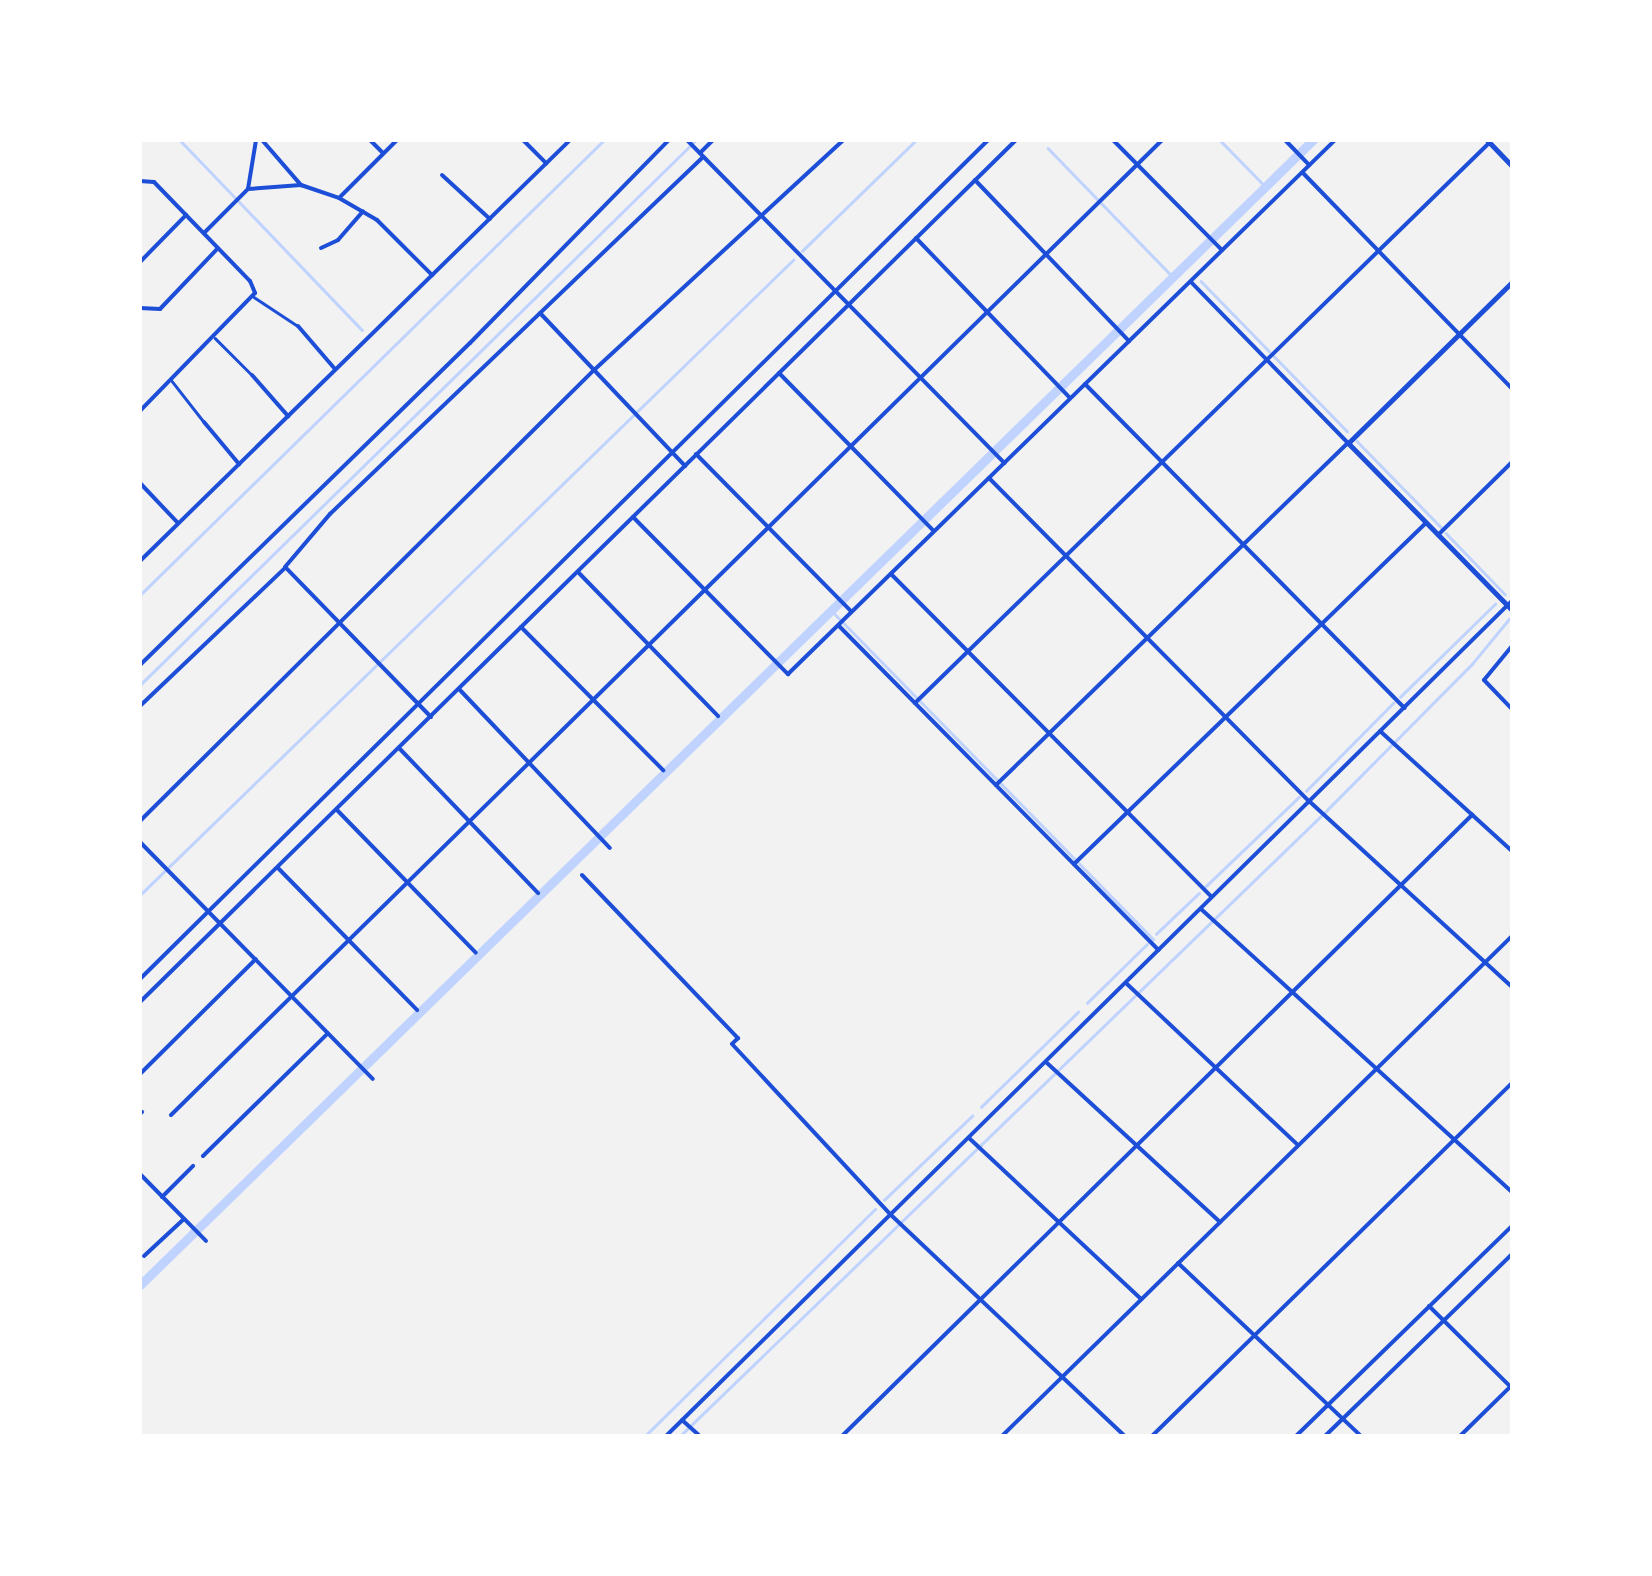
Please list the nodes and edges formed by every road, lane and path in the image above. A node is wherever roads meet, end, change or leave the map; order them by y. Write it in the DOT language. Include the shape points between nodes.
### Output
graph roads {
  1 [pos="259,140"];
  2 [pos="370,140"];
  3 [pos="397,140"];
  4 [pos="523,140"];
  5 [pos="570,140"];
  6 [pos="668,140"];
  7 [pos="686,140"];
  8 [pos="713,140"];
  9 [pos="842,140"];
  10 [pos="988,140"];
  11 [pos="1016,140"];
  12 [pos="1112,140"];
  13 [pos="1162,140"];
  14 [pos="1285,140"];
  15 [pos="1335,140"];
  16 [pos="1488,141"];
  17 [pos="384,154"];
  18 [pos="702,155"];
  19 [pos="546,163"];
  20 [pos="1137,164"];
  21 [pos="1309,166"];
  22 [pos="1512,166"];
  23 [pos="1302,172"];
  24 [pos="442,174"];
  25 [pos="975,180"];
  26 [pos="140,181"];
  27 [pos="301,185"];
  28 [pos="248,190"];
  29 [pos="339,198"];
  30 [pos="363,211"];
  31 [pos="186,215"];
  32 [pos="762,216"];
  33 [pos="490,219"];
  34 [pos="204,234"];
  35 [pos="916,238"];
  36 [pos="218,248"];
  37 [pos="321,248"];
  38 [pos="1222,250"];
  39 [pos="1378,251"];
  40 [pos="1046,254"];
  41 [pos="140,262"];
  42 [pos="432,275"];
  43 [pos="1190,281"];
  44 [pos="1512,282"];
  45 [pos="834,292"];
  46 [pos="254,297"];
  47 [pos="847,305"];
  48 [pos="140,308"];
  49 [pos="539,312"];
  50 [pos="987,312"];
  51 [pos="298,326"];
  52 [pos="1459,334"];
  53 [pos="214,337"];
  54 [pos="1127,338"];
  55 [pos="1266,360"];
  56 [pos="336,370"];
  57 [pos="593,371"];
  58 [pos="778,373"];
  59 [pos="252,374"];
  60 [pos="920,379"];
  61 [pos="171,380"];
  62 [pos="1085,384"];
  63 [pos="1512,389"];
  64 [pos="1070,398"];
  65 [pos="140,411"];
  66 [pos="288,416"];
  67 [pos="204,422"];
  68 [pos="1348,444"];
  69 [pos="852,445"];
  70 [pos="674,454"];
  71 [pos="696,454"];
  72 [pos="1162,462"];
  73 [pos="1512,462"];
  74 [pos="1004,463"];
  75 [pos="239,464"];
  76 [pos="685,466"];
  77 [pos="989,478"];
  78 [pos="140,483"];
  79 [pos="633,517"];
  80 [pos="178,523"];
  81 [pos="1426,523"];
  82 [pos="769,528"];
  83 [pos="933,530"];
  84 [pos="1438,535"];
  85 [pos="1243,545"];
  86 [pos="1066,556"];
  87 [pos="140,561"];
  88 [pos="285,567"];
  89 [pos="578,572"];
  90 [pos="891,573"];
  91 [pos="705,590"];
  92 [pos="1510,606"];
  93 [pos="852,612"];
  94 [pos="338,624"];
  95 [pos="1322,624"];
  96 [pos="838,625"];
  97 [pos="521,627"];
  98 [pos="1147,638"];
  99 [pos="650,645"];
  100 [pos="1512,646"];
  101 [pos="968,651"];
  102 [pos="140,665"];
  103 [pos="458,689"];
  104 [pos="594,700"];
  105 [pos="915,703"];
  106 [pos="419,705"];
  107 [pos="140,706"];
  108 [pos="1404,708"];
  109 [pos="1512,709"];
  110 [pos="718,716"];
  111 [pos="431,717"];
  112 [pos="1226,717"];
  113 [pos="1380,731"];
  114 [pos="1049,733"];
  115 [pos="399,748"];
  116 [pos="529,763"];
  117 [pos="664,770"];
  118 [pos="996,785"];
  119 [pos="1309,800"];
  120 [pos="336,810"];
  121 [pos="1128,812"];
  122 [pos="1472,815"];
  123 [pos="140,820"];
  124 [pos="470,822"];
  125 [pos="140,842"];
  126 [pos="610,848"];
  127 [pos="1512,851"];
  128 [pos="1074,864"];
  129 [pos="278,868"];
  130 [pos="582,875"];
  131 [pos="408,883"];
  132 [pos="1401,886"];
  133 [pos="538,893"];
  134 [pos="1212,897"];
  135 [pos="1200,908"];
  136 [pos="209,912"];
  137 [pos="221,924"];
  138 [pos="1512,936"];
  139 [pos="349,940"];
  140 [pos="1159,950"];
  141 [pos="476,953"];
  142 [pos="256,959"];
  143 [pos="1485,962"];
  144 [pos="140,979"];
  145 [pos="1126,982"];
  146 [pos="1512,987"];
  147 [pos="1295,994"];
  148 [pos="292,996"];
  149 [pos="140,1002"];
  150 [pos="417,1010"];
  151 [pos="328,1033"];
  152 [pos="1048,1064"];
  153 [pos="1377,1068"];
  154 [pos="1216,1071"];
  155 [pos="140,1074"];
  156 [pos="371,1077"];
  157 [pos="1512,1082"];
  158 [pos="172,1114"];
  159 [pos="968,1138"];
  160 [pos="1453,1140"];
  161 [pos="1298,1145"];
  162 [pos="1139,1146"];
  163 [pos="203,1156"];
  164 [pos="194,1166"];
  165 [pos="140,1174"];
  166 [pos="1512,1192"];
  167 [pos="162,1197"];
  168 [pos="893,1217"];
  169 [pos="184,1219"];
  170 [pos="1220,1222"];
  171 [pos="1059,1224"];
  172 [pos="1512,1226"];
  173 [pos="206,1242"];
  174 [pos="1512,1254"];
  175 [pos="144,1256"];
  176 [pos="1178,1263"];
  177 [pos="1141,1299"];
  178 [pos="981,1300"];
  179 [pos="1429,1306"];
  180 [pos="1443,1320"];
  181 [pos="1256,1335"];
  182 [pos="1063,1376"];
  183 [pos="1512,1386"];
  184 [pos="1329,1404"];
  185 [pos="1344,1418"];
  186 [pos="682,1420"];
  187 [pos="666,1436"];
  188 [pos="700,1436"];
  189 [pos="842,1436"];
  190 [pos="1002,1436"];
  191 [pos="1125,1436"];
  192 [pos="1152,1436"];
  193 [pos="1296,1436"];
  194 [pos="1325,1436"];
  195 [pos="1361,1436"];
  196 [pos="1460,1436"];
  1 -- 27 [label="street"];
  1 -- 28 [label="street"];
  2 -- 17 [label="street"];
  3 -- 17 [label="street"];
  4 -- 19 [label="street"];
  5 -- 19 [label="street"];
  6 -- 102 [label="street"];
  7 -- 18 [label="street"];
  8 -- 18 [label="street"];
  9 -- 32 [label="street"];
  10 -- 45 [label="street"];
  11 -- 25 [label="street"];
  12 -- 20 [label="street"];
  13 -- 20 [label="street"];
  14 -- 21 [label="street"];
  15 -- 21 [label="street"];
  16 -- 22 [label="main road"];
  16 -- 39 [label="street"];
  17 -- 29 [label="street"];
  18 -- 32 [label="street"];
  18 -- 49 [label="street"];
  19 -- 33 [label="street"];
  20 -- 38 [label="street"];
  20 -- 40 [label="street"];
  21 -- 23 [label="street"];
  23 -- 38 [label="street"];
  23 -- 39 [label="street"];
  24 -- 33 [label="street"];
  25 -- 35 [label="street"];
  25 -- 40 [label="street"];
  26 -- 31 [label="street" via="154,182"];
  27 -- 28 [label="street"];
  27 -- 29 [label="street"];
  28 -- 34 [label="street"];
  29 -- 30 [label="street"];
  30 -- 37 [label="street" via="338,240"];
  30 -- 42 [label="street"];
  31 -- 34 [label="street"];
  31 -- 41 [label="street"];
  32 -- 45 [label="street"];
  32 -- 57 [label="street"];
  33 -- 42 [label="street"];
  34 -- 36 [label="street"];
  35 -- 47 [label="street"];
  35 -- 50 [label="street"];
  36 -- 46 [label="street" via="250,281"];
  36 -- 48 [label="street" via="160,309"];
  38 -- 43 [label="street"];
  39 -- 52 [label="street"];
  39 -- 55 [label="street"];
  40 -- 50 [label="street"];
  40 -- 54 [label="street"];
  42 -- 56 [label="street"];
  43 -- 54 [label="street"];
  43 -- 55 [label="street"];
  44 -- 52 [label="main road"];
  45 -- 47 [label="street"];
  45 -- 70 [label="street"];
  46 -- 51 [label="street"];
  46 -- 53 [label="street"];
  47 -- 58 [label="street"];
  47 -- 60 [label="street"];
  49 -- 57 [label="street"];
  49 -- 88 [label="street" via="330,514"];
  50 -- 60 [label="street"];
  50 -- 64 [label="street"];
  51 -- 56 [label="street"];
  52 -- 63 [label="street"];
  52 -- 68 [label="main road"];
  53 -- 59 [label="street"];
  53 -- 61 [label="street"];
  54 -- 62 [label="street"];
  55 -- 68 [label="street"];
  55 -- 72 [label="street"];
  56 -- 66 [label="street"];
  57 -- 70 [label="street"];
  57 -- 94 [label="street"];
  58 -- 69 [label="street"];
  58 -- 71 [label="street"];
  59 -- 66 [label="street"];
  60 -- 69 [label="street"];
  60 -- 74 [label="street"];
  61 -- 65 [label="street"];
  61 -- 67 [label="street"];
  62 -- 64 [label="street"];
  62 -- 72 [label="street"];
  64 -- 74 [label="street"];
  66 -- 75 [label="street"];
  67 -- 75 [label="street"];
  68 -- 81 [label="main road"];
  68 -- 85 [label="street"];
  69 -- 82 [label="street"];
  69 -- 83 [label="street"];
  70 -- 76 [label="street"];
  70 -- 106 [label="street"];
  71 -- 76 [label="street"];
  71 -- 82 [label="street"];
  72 -- 85 [label="street"];
  72 -- 86 [label="street"];
  73 -- 84 [label="street"];
  74 -- 77 [label="street"];
  75 -- 80 [label="street"];
  76 -- 79 [label="street"];
  77 -- 83 [label="street"];
  77 -- 86 [label="street"];
  78 -- 80 [label="street"];
  79 -- 89 [label="street"];
  79 -- 91 [label="street"];
  80 -- 87 [label="street"];
  81 -- 84 [label="main road"];
  81 -- 95 [label="street"];
  82 -- 91 [label="street"];
  82 -- 93 [label="street"];
  83 -- 90 [label="street"];
  84 -- 92 [label="main road"];
  85 -- 95 [label="street"];
  85 -- 98 [label="street"];
  86 -- 98 [label="street"];
  86 -- 101 [label="street"];
  88 -- 94 [label="street"];
  88 -- 107 [label="street"];
  89 -- 97 [label="street"];
  89 -- 99 [label="street"];
  90 -- 93 [label="street"];
  90 -- 101 [label="street"];
  91 -- 96 [label="street" via="788,674"];
  91 -- 99 [label="street"];
  92 -- 108 [label="street"];
  93 -- 96 [label="street"];
  94 -- 106 [label="street"];
  94 -- 123 [label="street"];
  95 -- 108 [label="street"];
  95 -- 112 [label="street"];
  96 -- 105 [label="street"];
  97 -- 103 [label="street"];
  97 -- 104 [label="street"];
  98 -- 112 [label="street"];
  98 -- 114 [label="street"];
  99 -- 104 [label="street"];
  99 -- 110 [label="street"];
  100 -- 109 [label="street" via="1484,678"];
  101 -- 105 [label="street"];
  101 -- 114 [label="street"];
  103 -- 111 [label="street"];
  103 -- 116 [label="street"];
  104 -- 116 [label="street"];
  104 -- 117 [label="street"];
  105 -- 118 [label="street"];
  106 -- 111 [label="street"];
  106 -- 136 [label="street"];
  108 -- 113 [label="street"];
  111 -- 115 [label="street"];
  112 -- 119 [label="street"];
  112 -- 121 [label="street"];
  113 -- 119 [label="street"];
  113 -- 122 [label="street"];
  114 -- 118 [label="street"];
  114 -- 121 [label="street"];
  115 -- 120 [label="street"];
  115 -- 124 [label="street"];
  116 -- 124 [label="street"];
  116 -- 126 [label="street"];
  118 -- 128 [label="street"];
  119 -- 132 [label="street"];
  119 -- 134 [label="street"];
  120 -- 129 [label="street"];
  120 -- 131 [label="street"];
  121 -- 128 [label="street"];
  121 -- 134 [label="street"];
  122 -- 127 [label="street"];
  122 -- 132 [label="street"];
  124 -- 131 [label="street"];
  124 -- 133 [label="street"];
  125 -- 136 [label="street"];
  128 -- 140 [label="street"];
  129 -- 137 [label="street"];
  129 -- 139 [label="street"];
  130 -- 168 [label="street" via="738,1038 732,1044"];
  131 -- 139 [label="street"];
  131 -- 141 [label="street"];
  132 -- 143 [label="street"];
  132 -- 147 [label="street"];
  134 -- 135 [label="street"];
  135 -- 140 [label="street"];
  135 -- 147 [label="street"];
  136 -- 137 [label="street"];
  136 -- 144 [label="street"];
  137 -- 142 [label="street"];
  137 -- 149 [label="street"];
  138 -- 143 [label="street"];
  139 -- 148 [label="street"];
  139 -- 150 [label="street"];
  140 -- 145 [label="street"];
  142 -- 148 [label="street"];
  142 -- 155 [label="street"];
  143 -- 146 [label="street"];
  143 -- 153 [label="street"];
  145 -- 152 [label="street"];
  145 -- 154 [label="street"];
  147 -- 153 [label="street"];
  147 -- 154 [label="street"];
  148 -- 151 [label="street"];
  148 -- 158 [label="street"];
  151 -- 156 [label="street"];
  151 -- 163 [label="street"];
  152 -- 159 [label="street"];
  152 -- 162 [label="street"];
  153 -- 160 [label="street"];
  153 -- 161 [label="street"];
  154 -- 161 [label="street"];
  154 -- 162 [label="street"];
  157 -- 160 [label="street"];
  159 -- 168 [label="street"];
  159 -- 171 [label="street"];
  160 -- 166 [label="street"];
  160 -- 181 [label="street"];
  161 -- 170 [label="street"];
  162 -- 170 [label="street"];
  162 -- 171 [label="street"];
  164 -- 167 [label="street"];
  165 -- 167 [label="street"];
  167 -- 169 [label="street"];
  168 -- 178 [label="street"];
  168 -- 186 [label="street"];
  169 -- 173 [label="street"];
  169 -- 175 [label="street"];
  170 -- 176 [label="street"];
  171 -- 177 [label="street"];
  171 -- 178 [label="street"];
  172 -- 179 [label="street"];
  174 -- 180 [label="street"];
  176 -- 177 [label="street"];
  176 -- 181 [label="street"];
  177 -- 182 [label="street"];
  178 -- 182 [label="street"];
  178 -- 189 [label="street"];
  179 -- 180 [label="street"];
  179 -- 184 [label="street"];
  180 -- 183 [label="street"];
  180 -- 185 [label="street"];
  181 -- 184 [label="street"];
  181 -- 192 [label="street"];
  182 -- 190 [label="street"];
  182 -- 191 [label="street"];
  183 -- 196 [label="street"];
  184 -- 185 [label="street"];
  184 -- 193 [label="street"];
  185 -- 194 [label="street"];
  185 -- 195 [label="street"];
  186 -- 187 [label="street"];
  186 -- 188 [label="street"];
}
